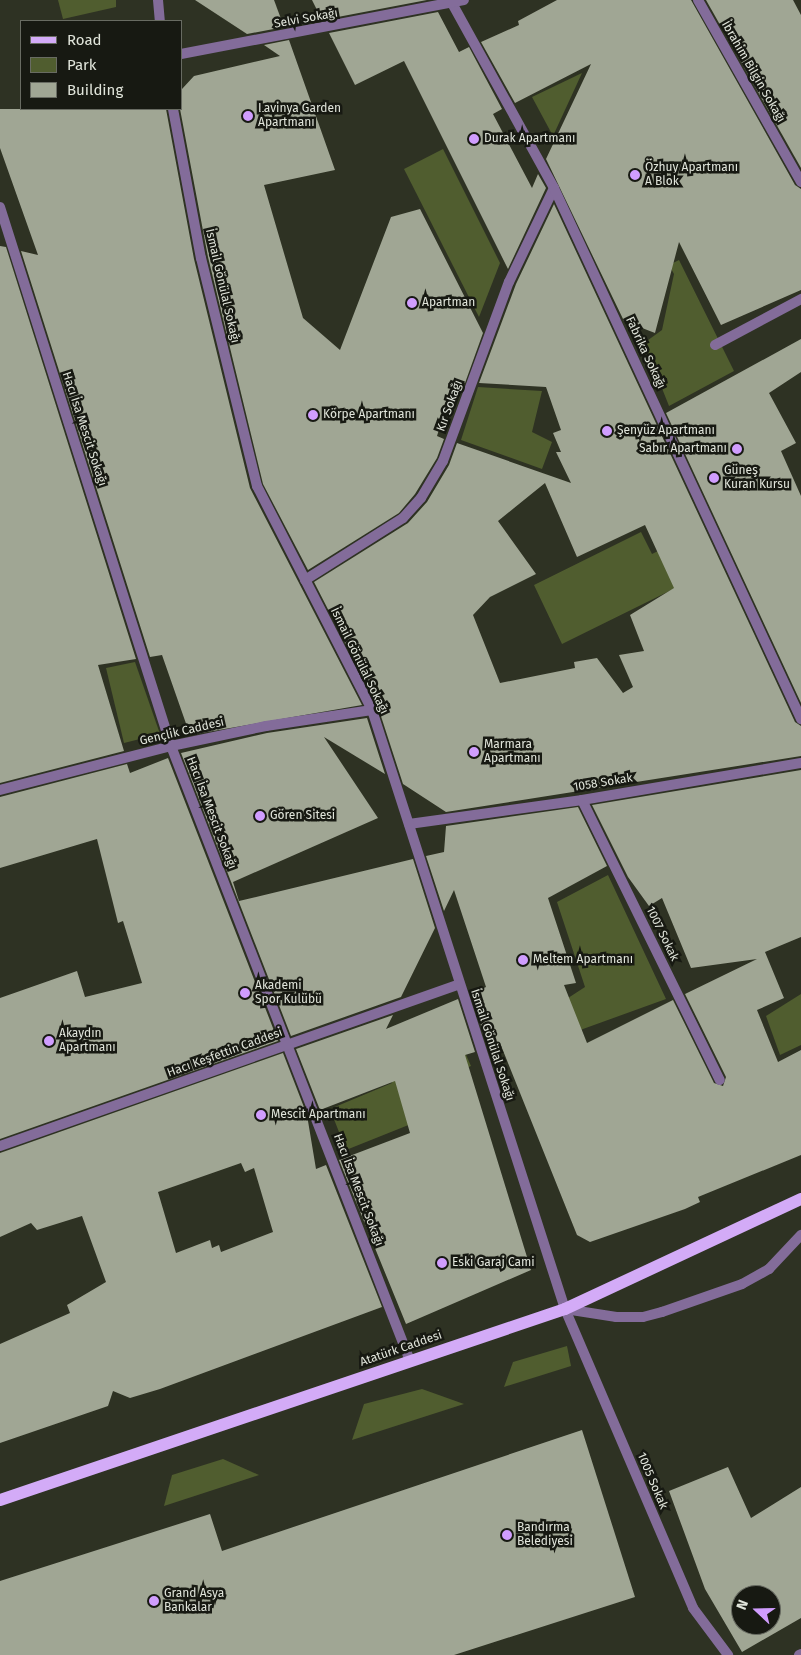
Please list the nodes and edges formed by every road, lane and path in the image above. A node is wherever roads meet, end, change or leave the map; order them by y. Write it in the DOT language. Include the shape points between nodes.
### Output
graph roads {
  1 [pos="158,0"];
  2 [pos="464,0"];
  3 [pos="698,0"];
  4 [pos="453,4"];
  5 [pos="160,20"];
  6 [pos="182,54"];
  7 [pos="173,110"];
  8 [pos="801,182"];
  9 [pos="554,188"];
  10 [pos="0,207"];
  11 [pos="801,299"];
  12 [pos="715,345"];
  13 [pos="305,580"];
  14 [pos="372,710"];
  15 [pos="801,719"];
  16 [pos="171,746"];
  17 [pos="801,763"];
  18 [pos="0,790"];
  19 [pos="582,800"];
  20 [pos="409,824"];
  21 [pos="459,984"];
  22 [pos="288,1044"];
  23 [pos="720,1080"];
  24 [pos="0,1146"];
  25 [pos="801,1199"];
  26 [pos="801,1235"];
  27 [pos="565,1309"];
  28 [pos="410,1361"];
  29 [pos="0,1500"];
  30 [pos="728,1655"];
  1 -- 5 [label="street"];
  2 -- 4 [label="street, Selvi Sokağı"];
  3 -- 8 [label="street, İbrahim Bilgin Sokağı"];
  4 -- 6 [label="street, Selvi Sokağı"];
  4 -- 9 [label="street, Fabrika Sokağı"];
  7 -- 13 [label="street, İsmail Gönülal Sokağı" via="201,258 257,486"];
  9 -- 13 [label="street, Kır Sokağı" via="509,282 443,461 421,498 402,518"];
  9 -- 15 [label="street, Fabrika Sokağı"];
  10 -- 16 [label="street, Hacı İsa Mescit Sokağı"];
  11 -- 12 [label="street"];
  13 -- 14 [label="street, İsmail Gönülal Sokağı"];
  14 -- 16 [label="street, Gençlik Caddesi" via="266,726"];
  14 -- 20 [label="street, İsmail Gönülal Sokağı"];
  16 -- 18 [label="street, Gençlik Caddesi"];
  16 -- 22 [label="street, Hacı İsa Mescit Sokağı"];
  17 -- 19 [label="street, 1058 Sokak"];
  19 -- 20 [label="street, 1058 Sokak"];
  19 -- 23 [label="street, 1007 Sokak"];
  20 -- 21 [label="street, İsmail Gönülal Sokağı"];
  21 -- 22 [label="street, Hacı Keşfettin Caddesi"];
  21 -- 27 [label="street, İsmail Gönülal Sokağı"];
  22 -- 24 [label="street, Hacı Keşfettin Caddesi"];
  22 -- 28 [label="street, Hacı İsa Mescit Sokağı"];
  25 -- 27 [label="main road, Atatürk Caddesi"];
  26 -- 27 [label="street" via="762,1273 742,1284 662,1312 643,1317 616,1317"];
  27 -- 28 [label="main road, Atatürk Caddesi"];
  27 -- 30 [label="street, 1005 Sokak" via="693,1608"];
  28 -- 29 [label="main road, Atatürk Caddesi"];
}
